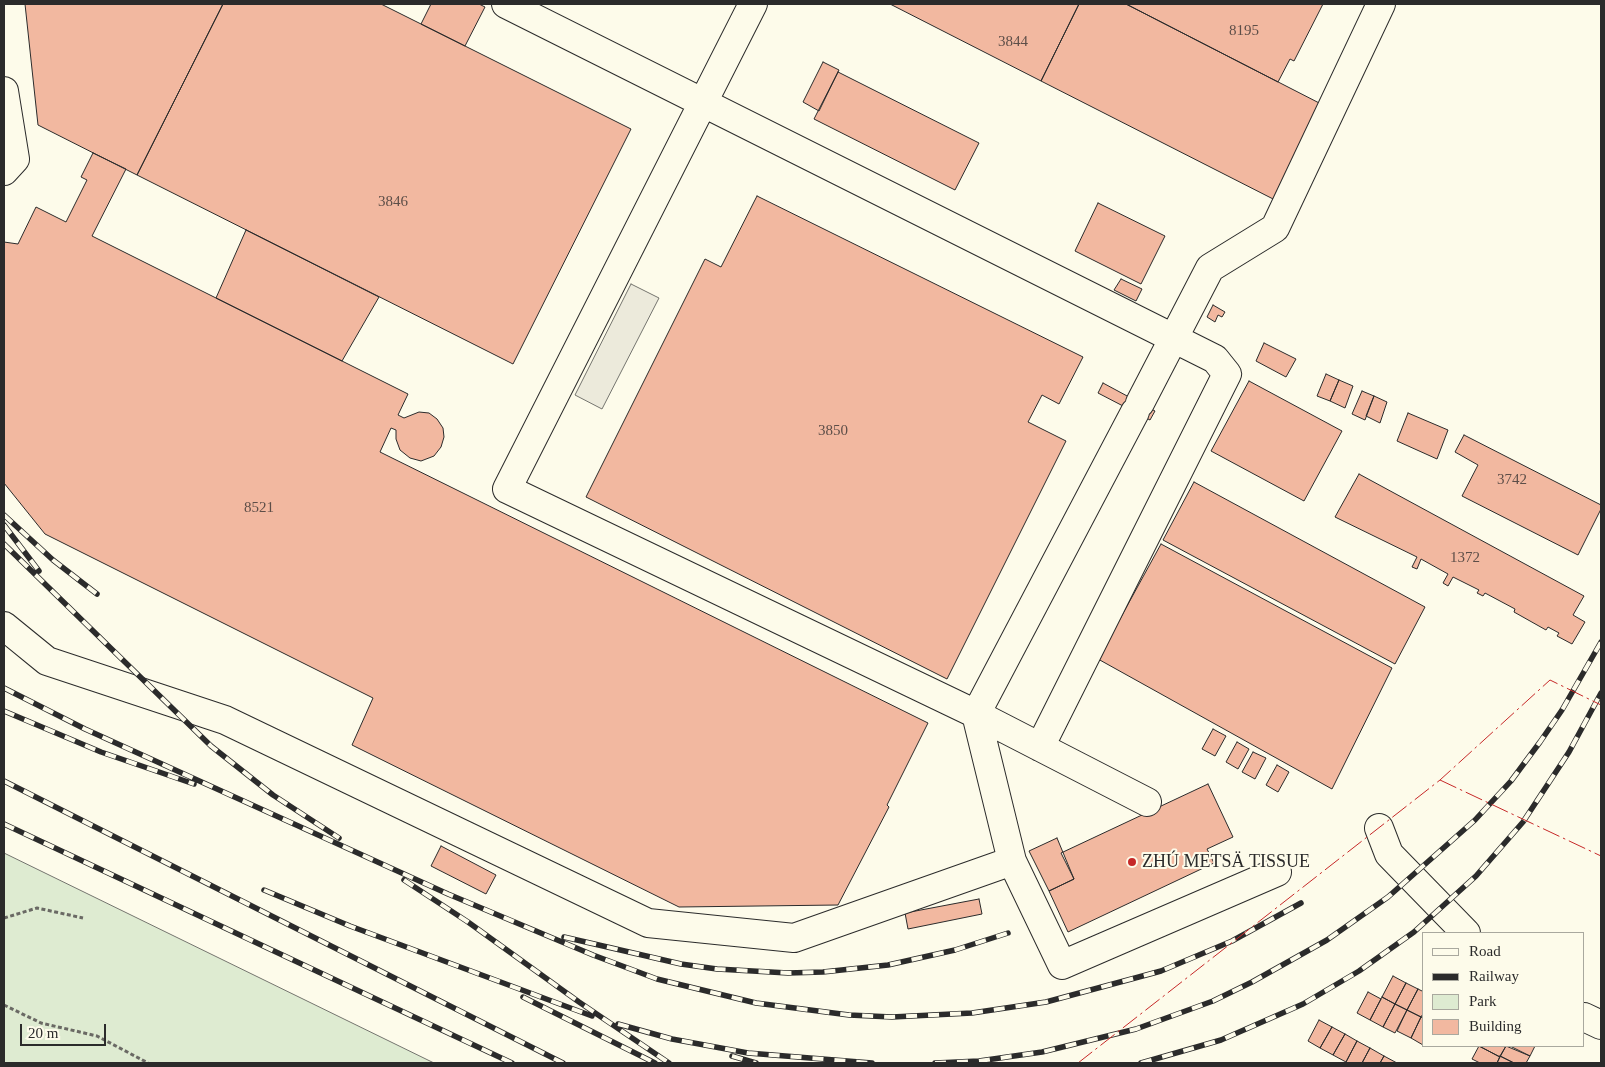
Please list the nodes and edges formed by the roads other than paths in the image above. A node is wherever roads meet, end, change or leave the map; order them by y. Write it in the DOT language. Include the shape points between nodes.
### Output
graph roads {
  1 [pos="506,4"];
  2 [pos="753,4"];
  3 [pos="1381,4"];
  4 [pos="4,91"];
  5 [pos="703,103"];
  6 [pos="4,171"];
  7 [pos="1174,338"];
  8 [pos="4,626"];
  9 [pos="976,714"];
  10 [pos="1040,747"];
  11 [pos="1147,802"];
  12 [pos="1379,828"];
  13 [pos="1012,861"];
  14 [pos="1277,872"];
  15 [pos="1465,932"];
  16 [pos="1585,1017"];
  17 [pos="1601,1025"];
  1 -- 5 [label="street"];
  2 -- 5 [label="street"];
  3 -- 7 [label="street" via="1275,228 1210,268"];
  4 -- 6 [label="street" via="15,159"];
  5 -- 7 [label="street"];
  5 -- 9 [label="street" via="507,489"];
  7 -- 9 [label="street"];
  7 -- 10 [label="street" via="1215,359 1227,374"];
  8 -- 13 [label="street" via="47,661 225,720 648,923 794,938"];
  9 -- 10 [label="street"];
  9 -- 13 [label="street"];
  10 -- 11 [label="street"];
  12 -- 15 [label="street" via="1389,854"];
  13 -- 14 [label="street" via="1062,965"];
  16 -- 17 [label="street"];
}
